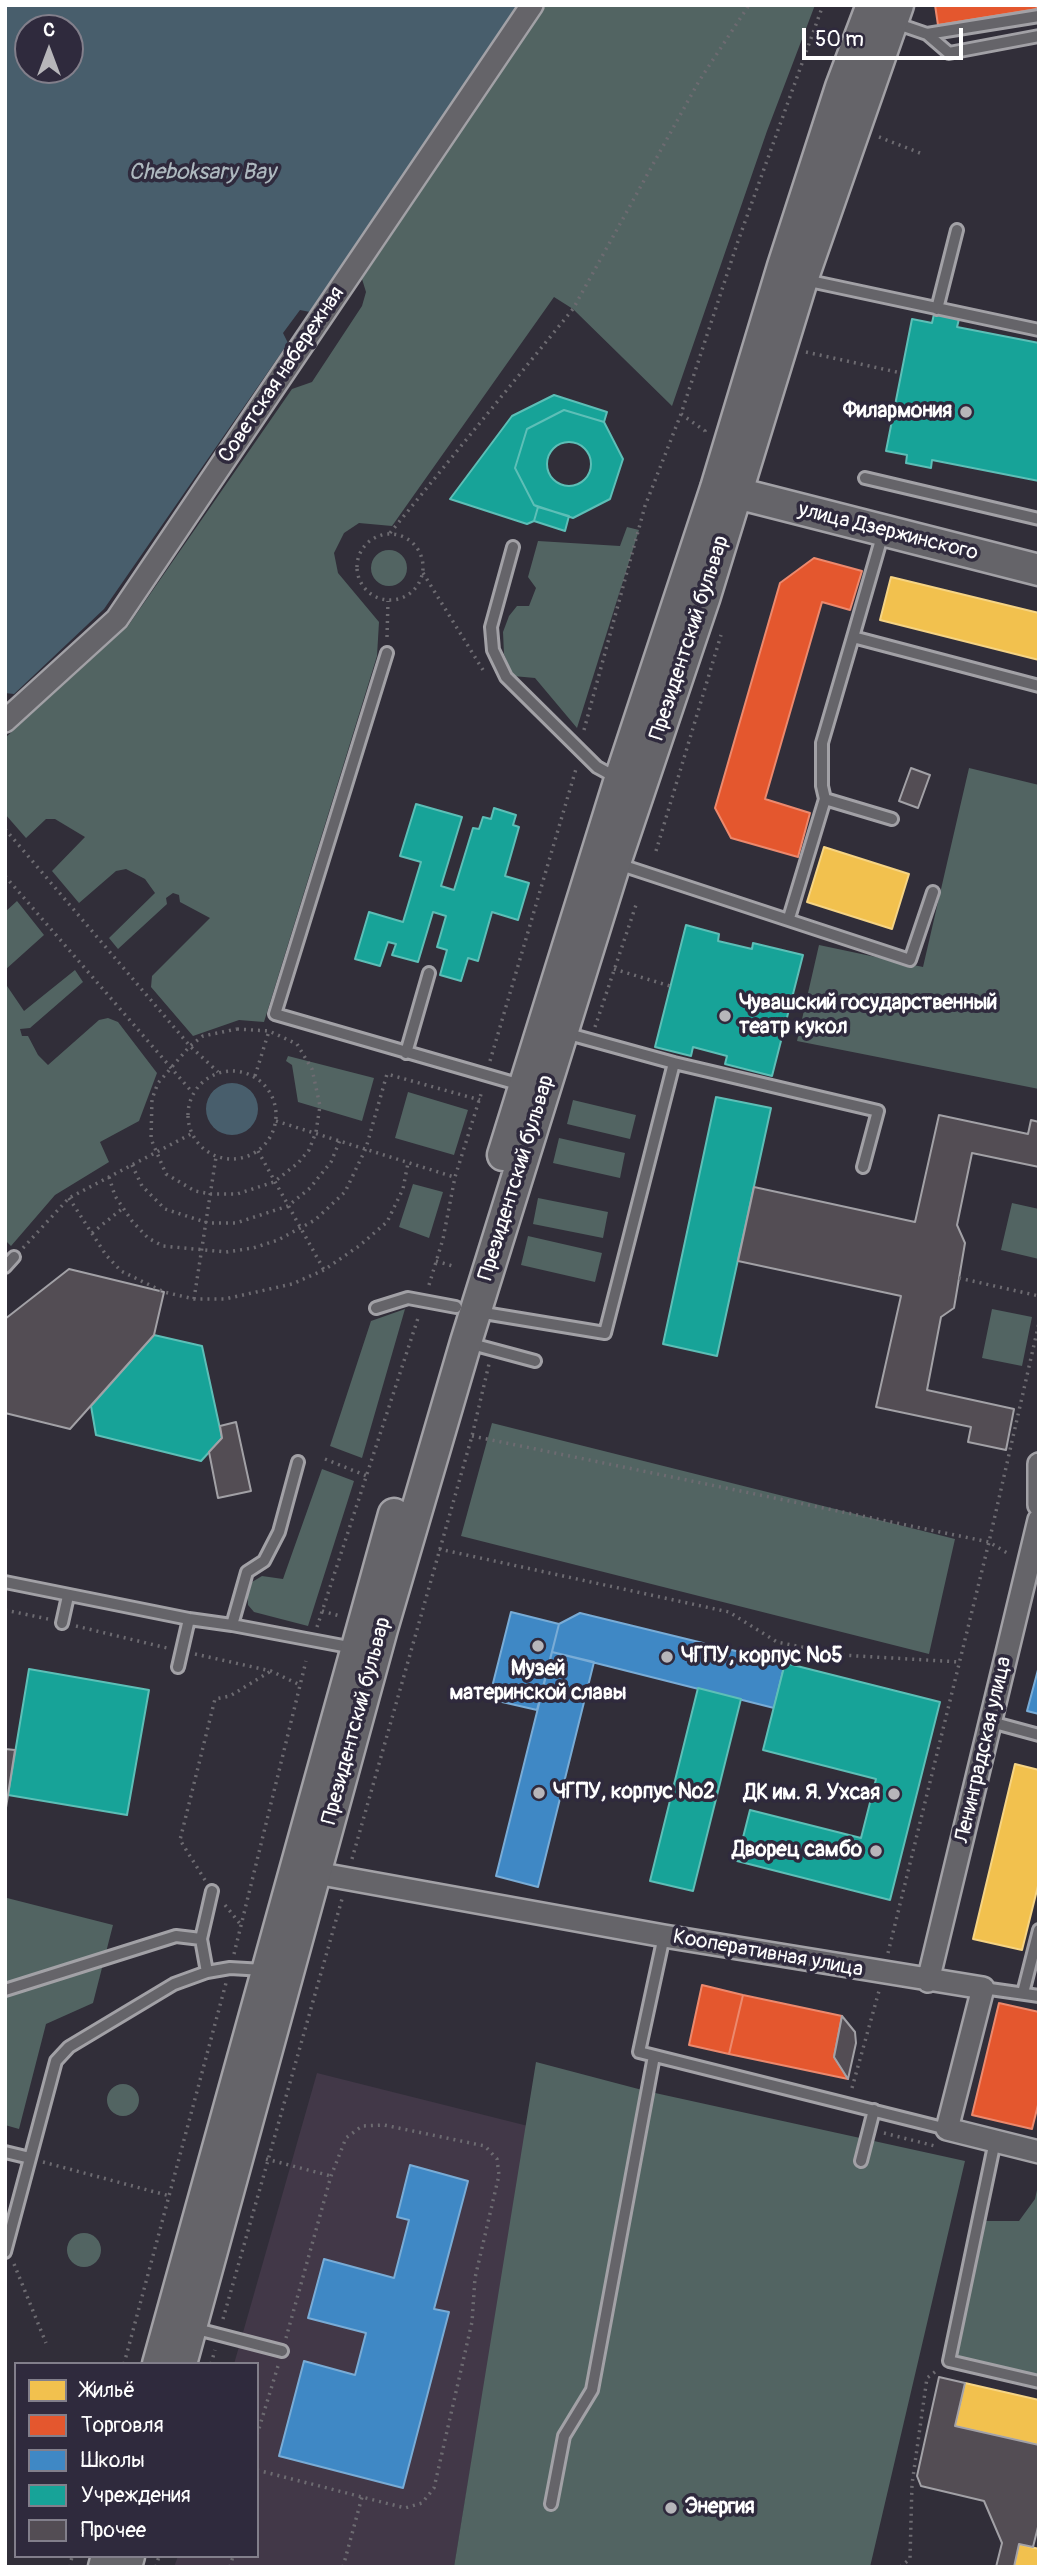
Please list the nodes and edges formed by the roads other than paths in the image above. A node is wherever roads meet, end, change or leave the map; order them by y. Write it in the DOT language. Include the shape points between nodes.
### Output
graph roads {
  1 [pos="532,5"];
  2 [pos="894,15"];
  3 [pos="1039,16"];
  4 [pos="927,34"];
  5 [pos="1039,36"];
  6 [pos="957,230"];
  7 [pos="802,280"];
  8 [pos="937,309"];
  9 [pos="1039,330"];
  10 [pos="865,478"];
  11 [pos="727,491"];
  12 [pos="1039,519"];
  13 [pos="883,531"];
  14 [pos="513,547"];
  15 [pos="1036,566"];
  16 [pos="853,637"];
  17 [pos="387,653"];
  18 [pos="1039,687"];
  19 [pos="5,722"];
  20 [pos="630,784"];
  21 [pos="825,799"];
  22 [pos="892,819"];
  23 [pos="605,860"];
  24 [pos="933,892"];
  25 [pos="789,918"];
  26 [pos="429,973"];
  27 [pos="562,1032"];
  28 [pos="406,1053"];
  29 [pos="674,1063"];
  30 [pos="534,1089"];
  31 [pos="863,1167"];
  32 [pos="14,1257"];
  33 [pos="5,1267"];
  34 [pos="376,1308"];
  35 [pos="466,1309"];
  36 [pos="478,1350"];
  37 [pos="535,1362"];
  38 [pos="298,1462"];
  39 [pos="1039,1464"];
  40 [pos="1039,1505"];
  41 [pos="1039,1520"];
  42 [pos="5,1582"];
  43 [pos="68,1596"];
  44 [pos="189,1619"];
  45 [pos="62,1623"];
  46 [pos="233,1625"];
  47 [pos="365,1650"];
  48 [pos="178,1667"];
  49 [pos="991,1722"];
  50 [pos="1039,1735"];
  51 [pos="306,1870"];
  52 [pos="212,1891"];
  53 [pos="1039,1930"];
  54 [pos="664,1936"];
  55 [pos="201,1939"];
  56 [pos="207,1972"];
  57 [pos="277,1973"];
  58 [pos="928,1981"];
  59 [pos="984,1988"];
  60 [pos="5,1990"];
  61 [pos="1023,1993"];
  62 [pos="1039,1996"];
  63 [pos="654,2056"];
  64 [pos="874,2110"];
  65 [pos="942,2138"];
  66 [pos="995,2141"];
  67 [pos="5,2152"];
  68 [pos="1039,2152"];
  69 [pos="30,2158"];
  70 [pos="861,2161"];
  71 [pos="6,2248"];
  72 [pos="190,2327"];
  73 [pos="282,2351"];
  74 [pos="159,2362"];
  75 [pos="181,2362"];
  76 [pos="1039,2382"];
  77 [pos="551,2504"];
  1 -- 19 [label="street, Советская набережная" via="117,619"];
  2 -- 4 [label="lane"];
  2 -- 7 [label="main road, Президентский бульвар"];
  2 -- 11 [label="main road, Президентский бульвар" via="841,87 783,266"];
  3 -- 4 [label="lane"];
  4 -- 5 [label="lane" via="949,52"];
  6 -- 8 [label="lane"];
  7 -- 8 [label="lane"];
  7 -- 11 [label="main road, Президентский бульвар"];
  8 -- 9 [label="lane"];
  10 -- 12 [label="lane"];
  11 -- 13 [label="main road, улица Дзержинского"];
  11 -- 20 [label="main road, Президентский бульвар"];
  13 -- 15 [label="main road, улица Дзержинского"];
  13 -- 16 [label="lane"];
  14 -- 20 [label="lane" via="491,627 493,650 506,677 597,767"];
  16 -- 18 [label="lane"];
  16 -- 21 [label="lane" via="822,743"];
  17 -- 28 [label="lane" via="275,1014"];
  20 -- 23 [label="main road, Президентский бульвар"];
  21 -- 22 [label="lane"];
  21 -- 25 [label="lane"];
  23 -- 25 [label="lane"];
  23 -- 27 [label="main road, Президентский бульвар"];
  23 -- 30 [label="main road, Президентский бульвар"];
  24 -- 25 [label="lane" via="911,960"];
  26 -- 28 [label="lane"];
  27 -- 29 [label="lane"];
  27 -- 30 [label="main road, Президентский бульвар"];
  28 -- 30 [label="lane"];
  29 -- 31 [label="lane" via="878,1111"];
  29 -- 35 [label="lane" via="605,1333"];
  30 -- 35 [label="main road, Президентский бульвар"];
  32 -- 33 [label="lane"];
  34 -- 35 [label="lane" via="408,1298"];
  35 -- 36 [label="main road, Президентский бульвар"];
  35 -- 47 [label="main road, Президентский бульвар"];
  36 -- 37 [label="lane"];
  36 -- 47 [label="main road, Президентский бульвар"];
  38 -- 46 [label="lane" via="279,1532 264,1561 247,1572"];
  39 -- 40 [label="street"];
  41 -- 49 [label="street, Ленинградская улица"];
  42 -- 43 [label="lane"];
  43 -- 44 [label="lane"];
  43 -- 45 [label="lane"];
  44 -- 46 [label="lane"];
  44 -- 48 [label="lane"];
  46 -- 47 [label="lane"];
  47 -- 51 [label="main road, Президентский бульвар"];
  49 -- 50 [label="lane"];
  49 -- 58 [label="street, Ленинградская улица"];
  51 -- 54 [label="street, Кооперативная улица"];
  51 -- 57 [label="main road, Президентский бульвар"];
  52 -- 55 [label="lane"];
  53 -- 61 [label="lane"];
  54 -- 58 [label="street, Кооперативная улица"];
  54 -- 63 [label="lane" via="639,2052"];
  55 -- 56 [label="lane"];
  55 -- 60 [label="lane" via="176,1936"];
  56 -- 57 [label="lane" via="230,1968"];
  56 -- 69 [label="lane" via="174,1984 69,2046 56,2061"];
  57 -- 72 [label="main road, Президентский бульвар"];
  57 -- 74 [label="main road, Президентский бульвар"];
  58 -- 59 [label="street, Кооперативная улица"];
  59 -- 61 [label="lane"];
  59 -- 65 [label="street"];
  61 -- 62 [label="lane"];
  63 -- 64 [label="lane"];
  63 -- 77 [label="lane" via="592,2390 564,2436"];
  64 -- 65 [label="lane"];
  64 -- 70 [label="lane"];
  65 -- 66 [label="street"];
  66 -- 68 [label="street"];
  66 -- 76 [label="lane" via="949,2361"];
  67 -- 69 [label="lane"];
  69 -- 71 [label="lane"];
  72 -- 73 [label="lane"];
  72 -- 75 [label="main road, Президентский бульвар"];
}
